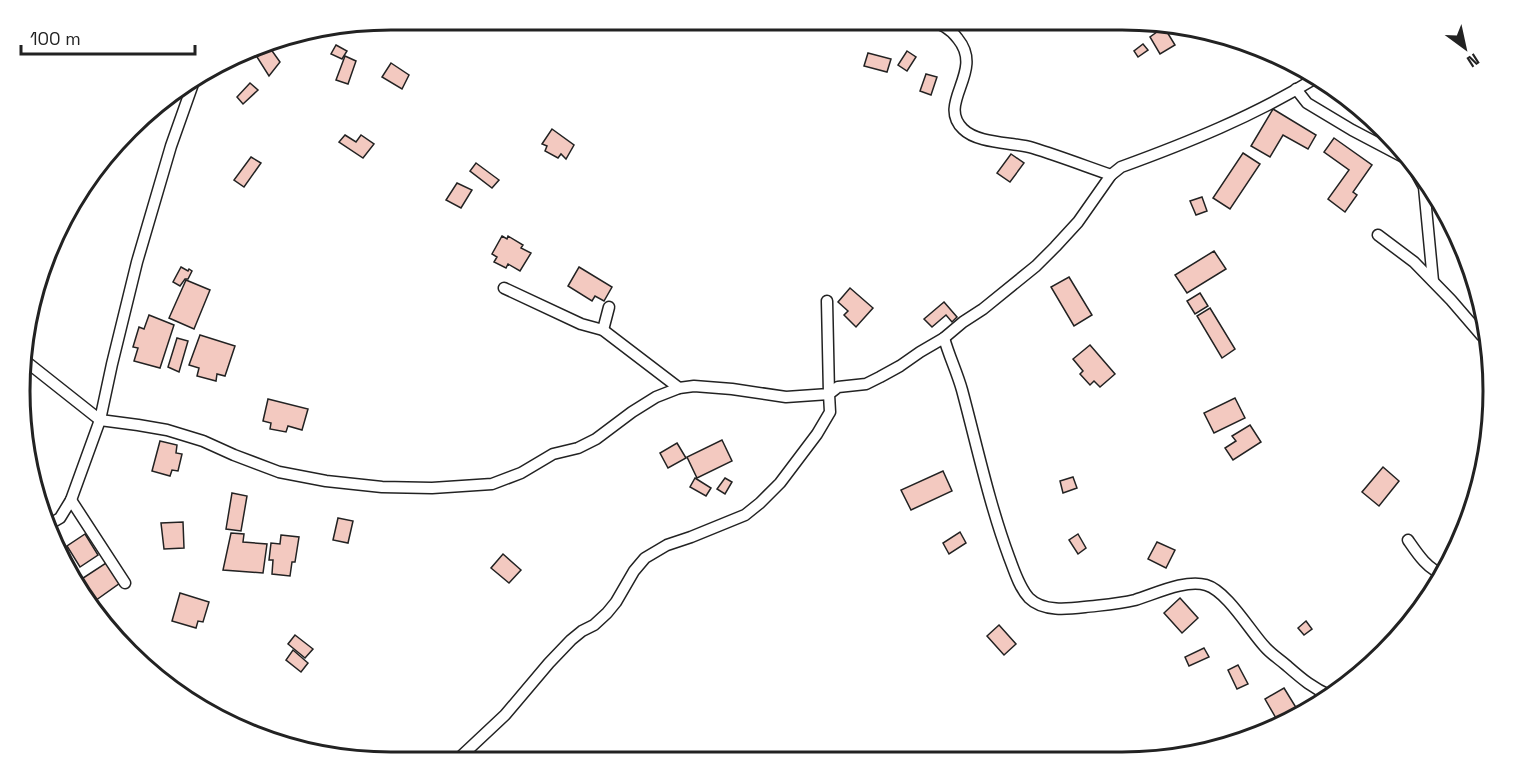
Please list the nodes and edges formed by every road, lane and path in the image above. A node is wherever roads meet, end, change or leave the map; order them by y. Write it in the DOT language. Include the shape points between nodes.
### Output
graph roads {
  1 [pos="948,30"];
  2 [pos="1309,82"];
  3 [pos="1296,89"];
  4 [pos="191,91"];
  5 [pos="1390,150"];
  6 [pos="1111,175"];
  7 [pos="1425,194"];
  8 [pos="1378,235"];
  9 [pos="1433,281"];
  10 [pos="504,288"];
  11 [pos="827,301"];
  12 [pos="609,307"];
  13 [pos="603,330"];
  14 [pos="1478,331"];
  15 [pos="944,338"];
  16 [pos="31,365"];
  17 [pos="679,388"];
  18 [pos="829,394"];
  19 [pos="100,420"];
  20 [pos="71,500"];
  21 [pos="54,521"];
  22 [pos="1408,540"];
  23 [pos="1435,572"];
  24 [pos="124,582"];
  25 [pos="1323,691"];
  26 [pos="466,752"];
  1 -- 6 [label="street" via="963,44 968,66 954,104 955,118 962,129 972,136 1030,147"];
  2 -- 3 [label="street"];
  3 -- 5 [label="street" via="1307,103"];
  3 -- 6 [label="street" via="1236,121 1121,167"];
  4 -- 19 [label="street" via="137,262"];
  6 -- 15 [label="street" via="1078,222 1036,266"];
  7 -- 9 [label="street"];
  8 -- 9 [label="street"];
  9 -- 14 [label="street"];
  10 -- 13 [label="street" via="581,324"];
  11 -- 18 [label="street"];
  12 -- 13 [label="street"];
  13 -- 17 [label="street"];
  15 -- 18 [label="street" via="880,378 838,387"];
  15 -- 25 [label="street" via="1002,538 1029,598 1044,606 1074,608 1134,600 1191,584 1205,585 1222,596 1268,650"];
  16 -- 19 [label="street"];
  17 -- 18 [label="street" via="732,389 786,397"];
  17 -- 19 [label="street" via="656,397 596,439 553,454 521,473 492,484 432,488 382,487 279,472 167,430"];
  18 -- 26 [label="street" via="830,412 818,434 760,503 745,515 667,545 645,558 607,614 571,640 505,715"];
  19 -- 20 [label="street"];
  20 -- 21 [label="street"];
  20 -- 24 [label="street"];
  22 -- 23 [label="street"];
}
